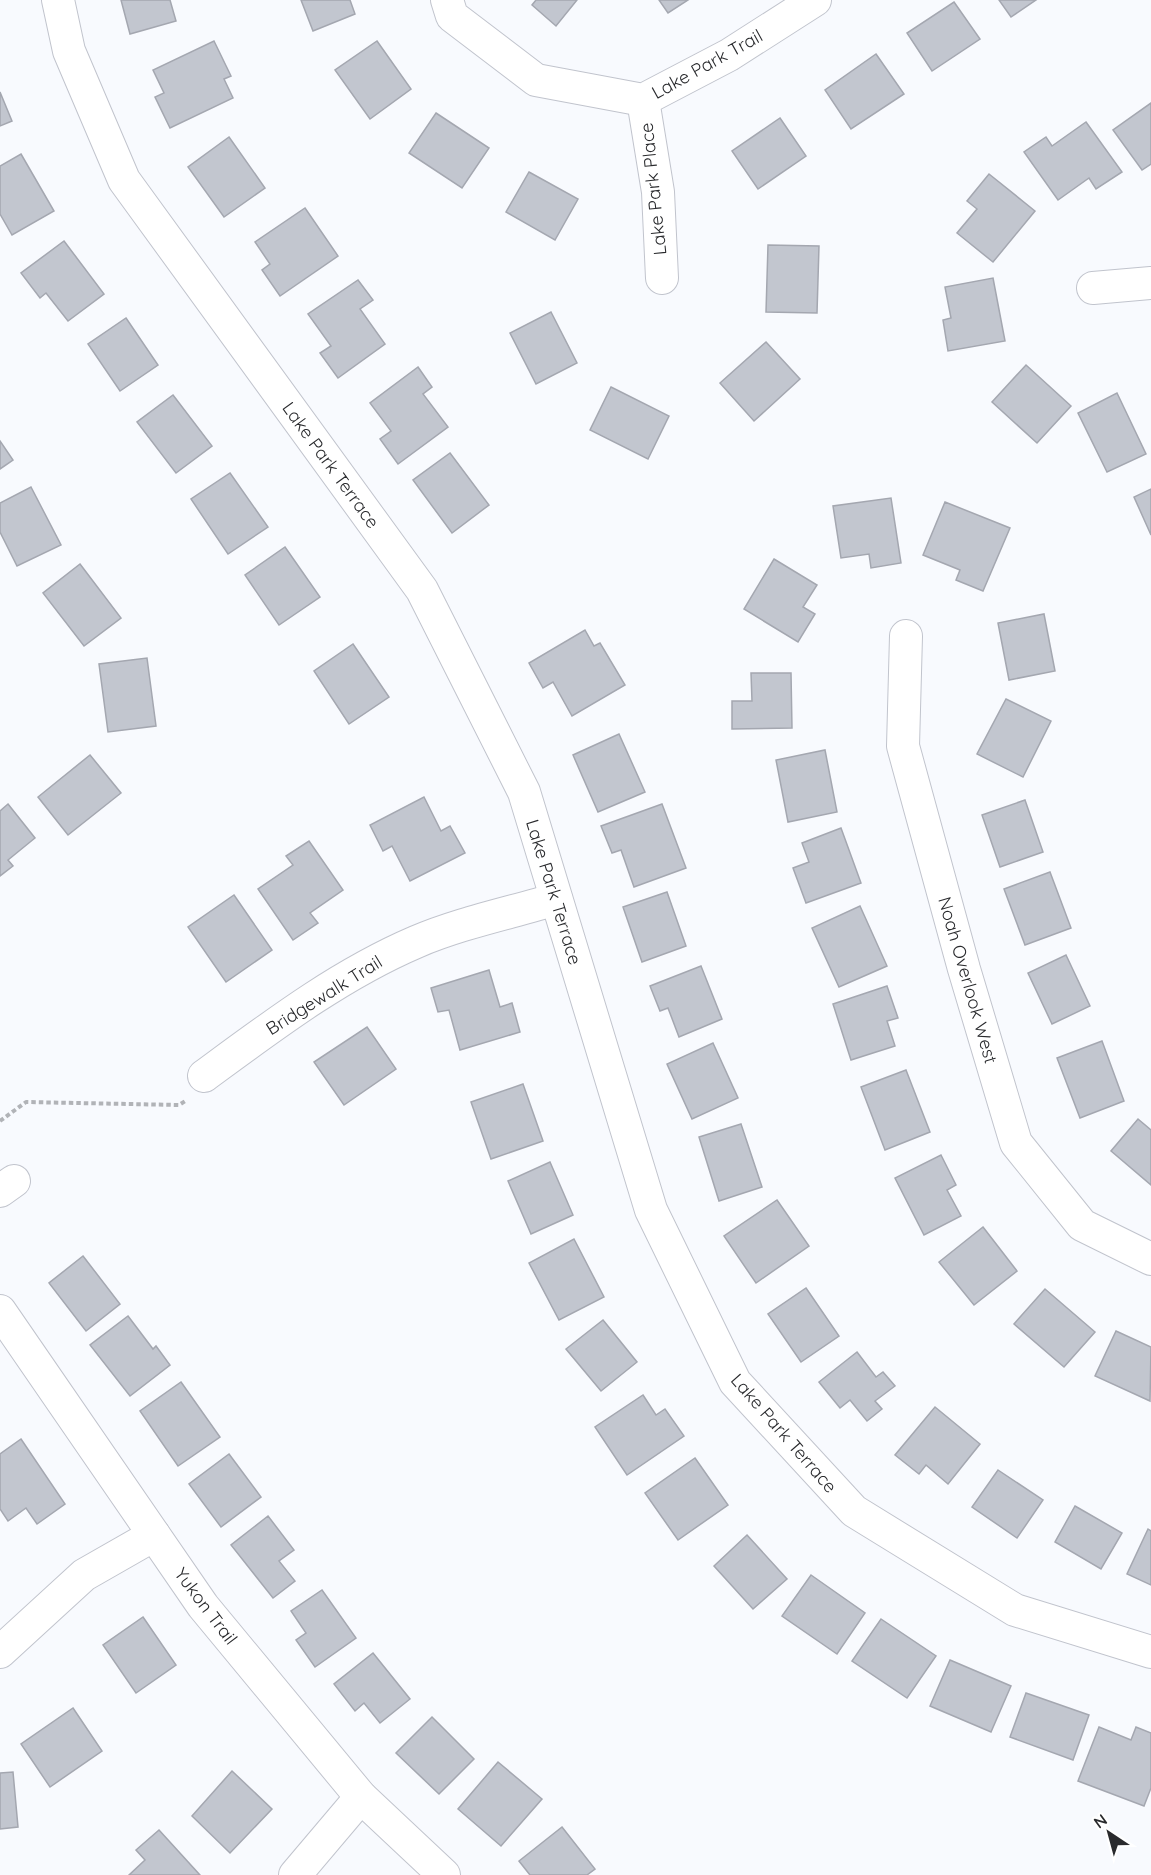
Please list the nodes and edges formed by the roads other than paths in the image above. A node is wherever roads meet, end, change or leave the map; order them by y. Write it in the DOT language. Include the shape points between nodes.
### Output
graph roads {
  1 [pos="58,0"];
  2 [pos="447,0"];
  3 [pos="815,0"];
  4 [pos="643,100"];
  5 [pos="662,278"];
  6 [pos="1151,283"];
  7 [pos="1093,288"];
  8 [pos="906,636"];
  9 [pos="556,899"];
  10 [pos="204,1076"];
  11 [pos="1151,1259"];
  12 [pos="0,1311"];
  13 [pos="154,1535"];
  14 [pos="0,1652"];
  15 [pos="1151,1652"];
  16 [pos="361,1797"];
  17 [pos="295,1875"];
  18 [pos="444,1875"];
  1 -- 9 [label="street, Lake Park Terrace" via="69,51 124,180 423,590 524,792"];
  2 -- 4 [label="street, Lake Park Trail" via="452,16 536,80"];
  3 -- 4 [label="street, Lake Park Trail" via="729,55"];
  4 -- 5 [label="street, Lake Park Place" via="657,192"];
  6 -- 7 [label="street"];
  8 -- 11 [label="street, Noah Overlook West" via="903,746 1016,1143 1082,1225"];
  9 -- 10 [label="street, Bridgewalk Trail" via="418,941 364,966 315,996"];
  9 -- 15 [label="street, Lake Park Terrace" via="651,1210 735,1382 854,1511 1015,1610"];
  12 -- 13 [label="street, Yukon Trail"];
  13 -- 14 [label="street" via="84,1575"];
  13 -- 16 [label="street, Yukon Trail" via="203,1606"];
  16 -- 17 [label="street"];
  16 -- 18 [label="street, Yukon Trail"];
}
